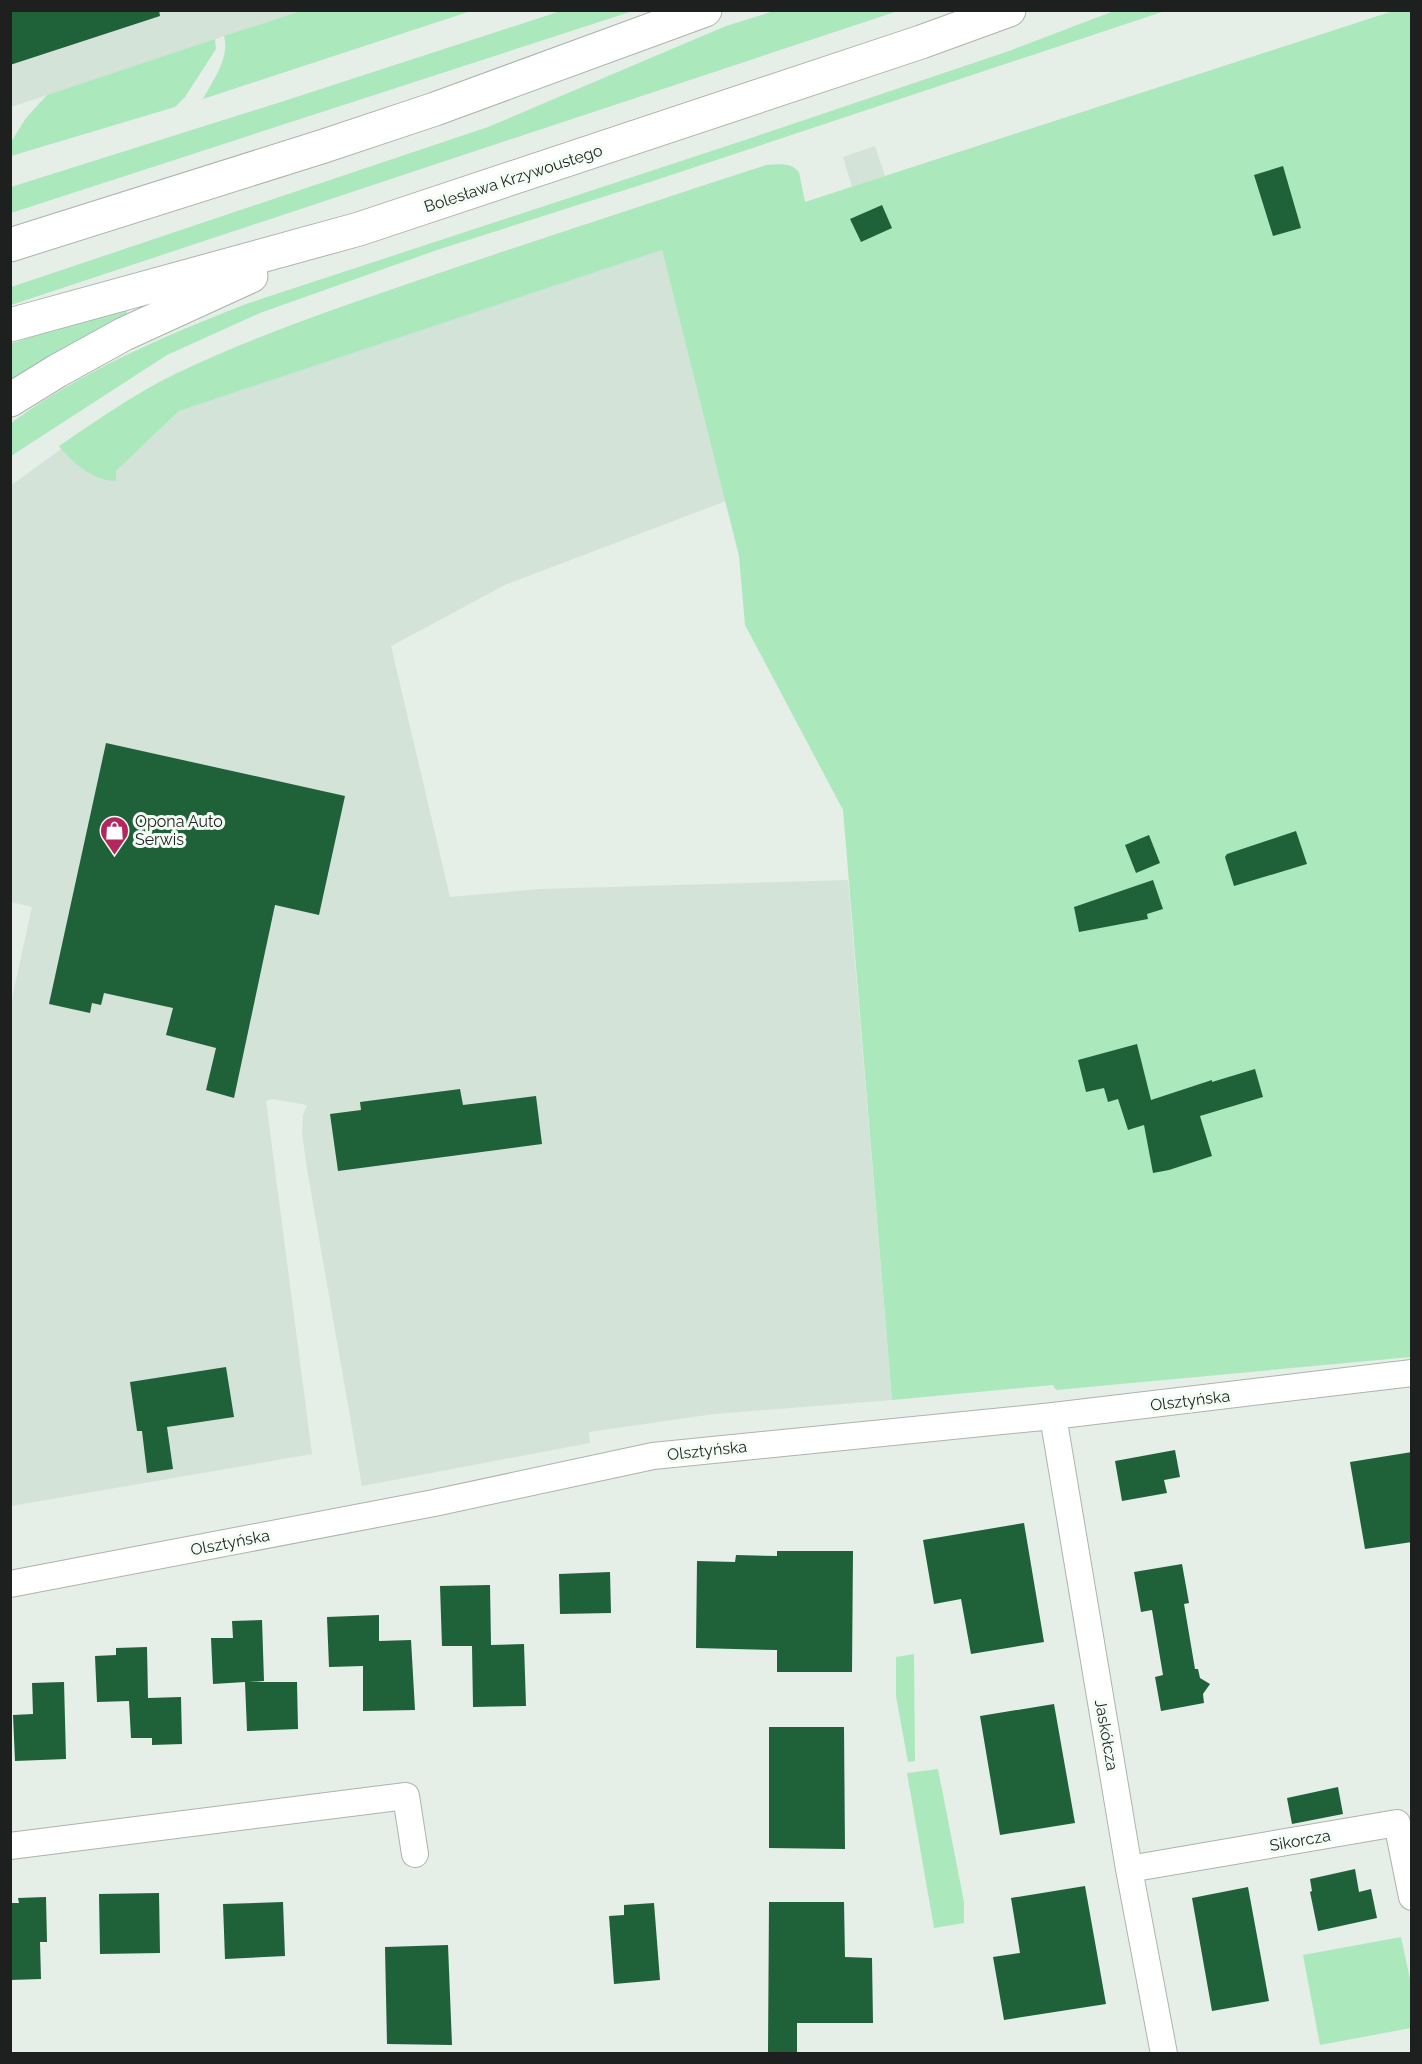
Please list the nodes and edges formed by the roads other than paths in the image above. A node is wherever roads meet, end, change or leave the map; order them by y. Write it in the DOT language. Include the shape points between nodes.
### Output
graph roads {
  1 [pos="705,10"];
  2 [pos="1009,10"];
  3 [pos="359,229"];
  4 [pos="10,245"];
  5 [pos="10,325"];
  6 [pos="10,400"];
  7 [pos="1412,1373"];
  8 [pos="1053,1416"];
  9 [pos="10,1584"];
  10 [pos="10,1846"];
  11 [pos="415,1854"];
  12 [pos="1129,1869"];
  13 [pos="1412,1898"];
  14 [pos="1164,2054"];
  1 -- 4 [label="main road" via="435,109"];
  2 -- 3 [label="main road, Bolesława Krzywoustego"];
  3 -- 5 [label="main road, Bolesława Krzywoustego"];
  3 -- 6 [label="main road" via="142,325"];
  7 -- 8 [label="street, Olsztyńska"];
  8 -- 9 [label="street, Olsztyńska" via="653,1456 434,1503"];
  8 -- 12 [label="street, Jaskółcza"];
  10 -- 11 [label="street" via="406,1796"];
  12 -- 13 [label="street, Sikorcza" via="1397,1823"];
  12 -- 14 [label="street, Jaskółcza"];
}
